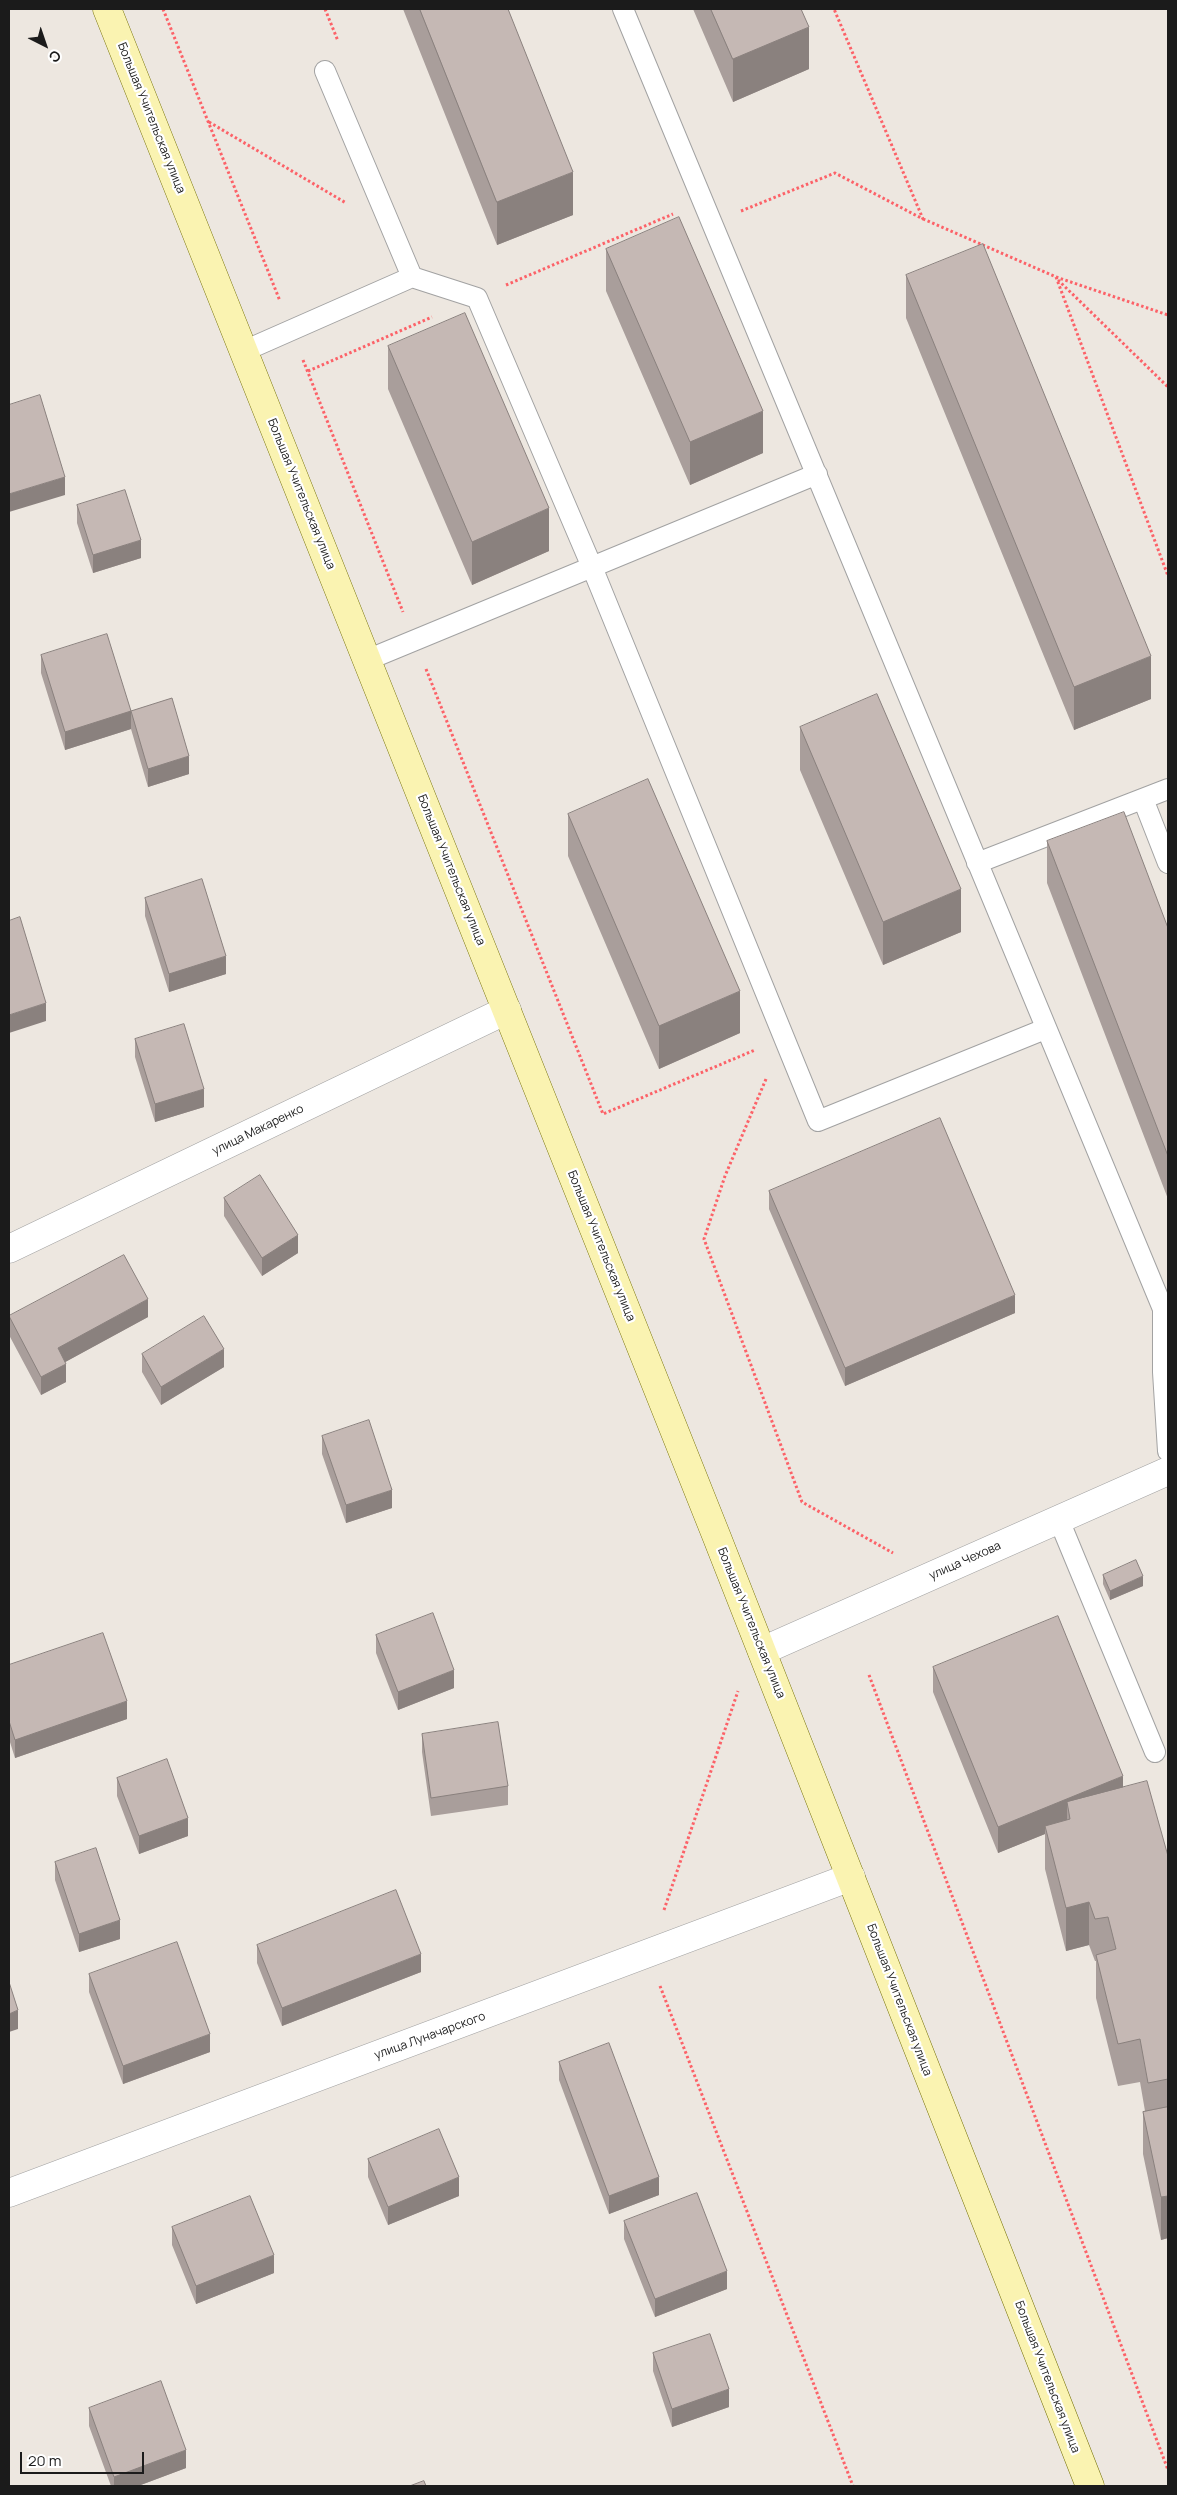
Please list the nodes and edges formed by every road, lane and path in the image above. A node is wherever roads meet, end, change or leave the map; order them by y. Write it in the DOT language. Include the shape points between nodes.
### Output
graph roads {
  1 [pos="107,9"];
  2 [pos="163,9"];
  3 [pos="623,9"];
  4 [pos="834,9"];
  5 [pos="325,71"];
  6 [pos="208,122"];
  7 [pos="923,219"];
  8 [pos="712,222"];
  9 [pos="392,230"];
  10 [pos="412,278"];
  11 [pos="1056,278"];
  12 [pos="1168,315"];
  13 [pos="292,330"];
  14 [pos="244,351"];
  15 [pos="1168,388"];
  16 [pos="817,474"];
  17 [pos="592,567"];
  18 [pos="1168,576"];
  19 [pos="415,640"];
  20 [pos="367,660"];
  21 [pos="1168,789"];
  22 [pos="1144,799"];
  23 [pos="977,863"];
  24 [pos="1168,863"];
  25 [pos="507,1010"];
  26 [pos="1045,1029"];
  27 [pos="784,1038"];
  28 [pos="9,1249"];
  29 [pos="1168,1451"];
  30 [pos="1168,1471"];
  31 [pos="1059,1520"];
  32 [pos="895,1554"];
  33 [pos="762,1651"];
  34 [pos="869,1675"];
  35 [pos="738,1690"];
  36 [pos="1155,1752"];
  37 [pos="851,1878"];
  38 [pos="649,1954"];
  39 [pos="9,2193"];
  40 [pos="1168,2470"];
  41 [pos="853,2486"];
  42 [pos="1090,2486"];
  1 -- 14 [label="main road, Большая Учительская улица"];
  2 -- 6 [label="path"];
  3 -- 8 [label="lane"];
  4 -- 7 [label="path"];
  5 -- 9 [label="lane"];
  6 -- 9 [label="path"];
  6 -- 13 [label="path"];
  7 -- 8 [label="path" via="835,173"];
  7 -- 11 [label="path"];
  8 -- 16 [label="lane"];
  9 -- 10 [label="lane"];
  10 -- 13 [label="lane"];
  10 -- 17 [label="lane" via="478,298"];
  11 -- 12 [label="path"];
  11 -- 15 [label="path"];
  11 -- 18 [label="path"];
  13 -- 14 [label="lane"];
  13 -- 19 [label="path"];
  14 -- 20 [label="main road, Большая Учительская улица"];
  16 -- 17 [label="lane"];
  16 -- 23 [label="lane"];
  17 -- 19 [label="lane"];
  17 -- 27 [label="lane"];
  19 -- 20 [label="lane"];
  19 -- 27 [label="path" via="603,1114"];
  20 -- 25 [label="main road, Большая Учительская улица"];
  21 -- 22 [label="lane"];
  22 -- 23 [label="lane"];
  22 -- 24 [label="lane"];
  23 -- 26 [label="lane"];
  25 -- 28 [label="street, улица Макаренко"];
  25 -- 33 [label="main road, Большая Учительская улица"];
  26 -- 27 [label="lane" via="818,1121"];
  26 -- 29 [label="lane" via="1163,1310"];
  27 -- 32 [label="path" via="725,1176 704,1239 802,1502"];
  30 -- 31 [label="street, улица Чехова"];
  31 -- 33 [label="street, улица Чехова"];
  31 -- 36 [label="lane"];
  33 -- 37 [label="main road, Большая Учительская улица"];
  34 -- 40 [label="path"];
  35 -- 38 [label="path"];
  37 -- 38 [label="street, улица Луначарского"];
  37 -- 42 [label="main road, Большая Учительская улица"];
  38 -- 39 [label="street, улица Луначарского"];
  38 -- 41 [label="path"];
}
